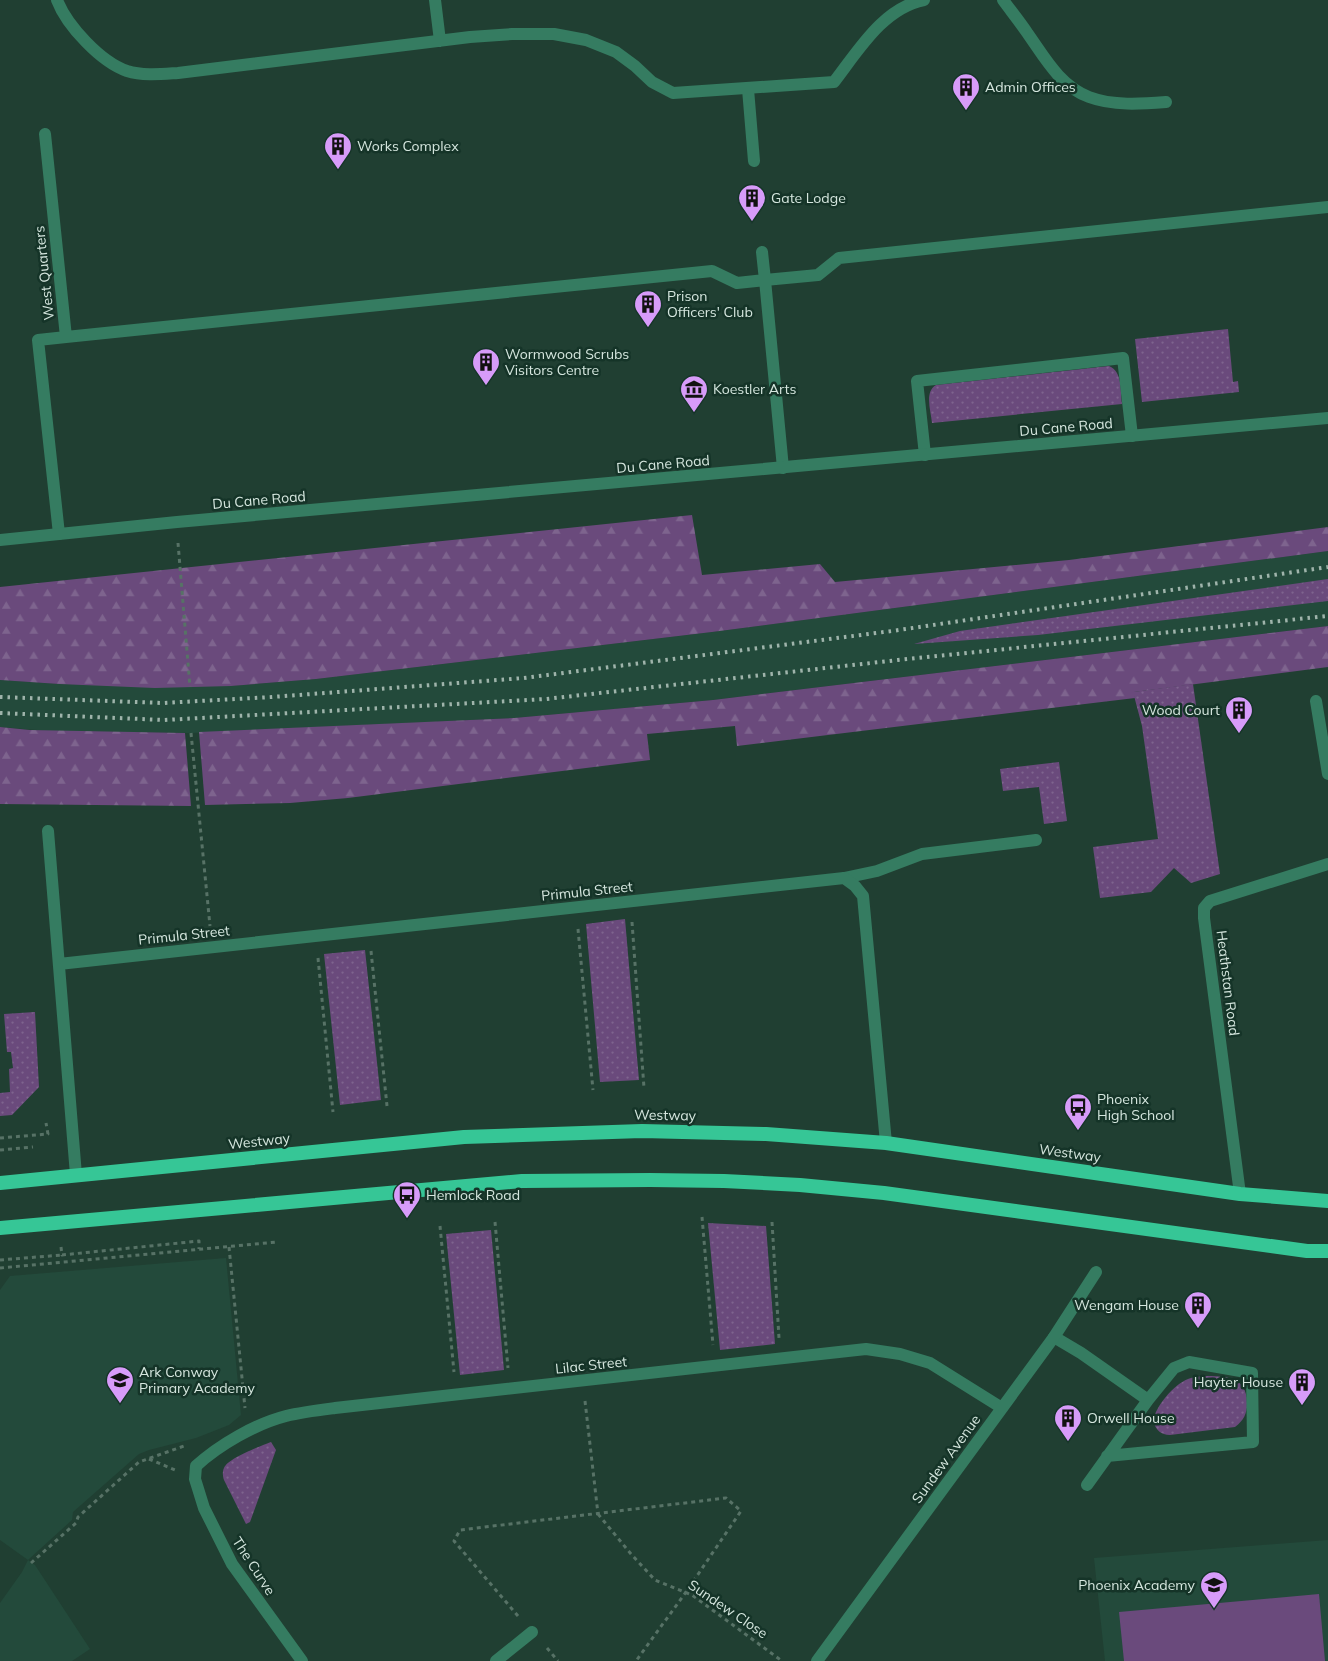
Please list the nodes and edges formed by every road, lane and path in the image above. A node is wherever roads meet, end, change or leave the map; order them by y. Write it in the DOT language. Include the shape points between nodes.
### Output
graph roads {
  1 [pos="57,0"];
  2 [pos="435,0"];
  3 [pos="924,0"];
  4 [pos="1003,0"];
  5 [pos="440,41"];
  6 [pos="748,88"];
  7 [pos="1166,102"];
  8 [pos="45,134"];
  9 [pos="754,161"];
  10 [pos="1328,207"];
  11 [pos="762,252"];
  12 [pos="765,280"];
  13 [pos="66,337"];
  14 [pos="1328,418"];
  15 [pos="1132,436"];
  16 [pos="925,455"];
  17 [pos="783,468"];
  18 [pos="177,522"];
  19 [pos="58,534"];
  20 [pos="0,540"];
  21 [pos="190,687"];
  22 [pos="1316,700"];
  23 [pos="192,733"];
  24 [pos="1328,774"];
  25 [pos="48,831"];
  26 [pos="1036,840"];
  27 [pos="1328,864"];
  28 [pos="844,878"];
  29 [pos="631,917"];
  30 [pos="578,923"];
  31 [pos="370,945"];
  32 [pos="212,947"];
  33 [pos="317,950"];
  34 [pos="59,964"];
  35 [pos="644,1088"];
  36 [pos="593,1090"];
  37 [pos="387,1106"];
  38 [pos="334,1112"];
  39 [pos="46,1122"];
  40 [pos="0,1138"];
  41 [pos="886,1143"];
  42 [pos="33,1147"];
  43 [pos="0,1150"];
  44 [pos="76,1175"];
  45 [pos="0,1183"];
  46 [pos="1240,1194"];
  47 [pos="1328,1201"];
  48 [pos="702,1216"];
  49 [pos="495,1222"];
  50 [pos="772,1222"];
  51 [pos="440,1226"];
  52 [pos="0,1228"];
  53 [pos="277,1242"];
  54 [pos="61,1247"];
  55 [pos="229,1247"];
  56 [pos="199,1249"];
  57 [pos="1328,1251"];
  58 [pos="62,1255"];
  59 [pos="0,1260"];
  60 [pos="0,1268"];
  61 [pos="1096,1272"];
  62 [pos="1054,1337"];
  63 [pos="779,1338"];
  64 [pos="714,1346"];
  65 [pos="510,1388"];
  66 [pos="456,1395"];
  67 [pos="1148,1400"];
  68 [pos="1002,1408"];
  69 [pos="586,1415"];
  70 [pos="246,1418"];
  71 [pos="189,1445"];
  72 [pos="1107,1456"];
  73 [pos="195,1479"];
  74 [pos="1087,1485"];
  75 [pos="598,1514"];
  76 [pos="31,1563"];
  77 [pos="686,1592"];
  78 [pos="532,1632"];
  79 [pos="302,1661"];
  80 [pos="496,1661"];
  81 [pos="636,1661"];
  82 [pos="782,1661"];
  83 [pos="816,1661"];
  1 -- 5 [label="street" via="68,21 110,61 128,71 151,74 178,74"];
  2 -- 5 [label="street"];
  3 -- 6 [label="street" via="906,6 881,24 834,82"];
  4 -- 7 [label="street" via="1052,68 1070,86 1089,97 1114,102"];
  5 -- 6 [label="street" via="512,34 554,34 586,40 616,52 652,82 673,93"];
  6 -- 9 [label="street"];
  8 -- 13 [label="street, West Quarters"];
  10 -- 12 [label="street" via="839,258 818,275"];
  11 -- 12 [label="street"];
  12 -- 13 [label="street" via="737,283 712,272"];
  12 -- 17 [label="street"];
  13 -- 19 [label="street, West Quarters" via="38,340"];
  14 -- 15 [label="street, Du Cane Road"];
  15 -- 16 [label="street, Du Cane Road"];
  15 -- 16 [label="street" via="1123,358 917,381"];
  16 -- 17 [label="street, Du Cane Road"];
  17 -- 18 [label="street, Du Cane Road"];
  18 -- 19 [label="street, Du Cane Road"];
  18 -- 21 [label="path"];
  19 -- 20 [label="street, Du Cane Road"];
  22 -- 24 [label="street"];
  23 -- 32 [label="path"];
  25 -- 34 [label="street"];
  26 -- 28 [label="street, Primula Street" via="922,854 877,871"];
  27 -- 46 [label="street, Heathstan Road" via="1210,901 1204,908"];
  28 -- 32 [label="street, Primula Street"];
  28 -- 41 [label="street" via="863,896"];
  29 -- 35 [label="path"];
  30 -- 36 [label="path"];
  31 -- 37 [label="path"];
  32 -- 34 [label="street, Primula Street"];
  33 -- 38 [label="path"];
  34 -- 44 [label="street"];
  39 -- 40 [label="path" via="48,1134"];
  41 -- 44 [label="highway, Westway" via="766,1134 642,1131 464,1137"];
  41 -- 46 [label="highway, Westway"];
  42 -- 43 [label="path"];
  44 -- 45 [label="highway, Westway"];
  46 -- 47 [label="highway, Westway"];
  48 -- 64 [label="path"];
  49 -- 65 [label="path"];
  50 -- 63 [label="path"];
  51 -- 66 [label="path"];
  52 -- 57 [label="highway" via="522,1181 724,1181 884,1193 1138,1229"];
  53 -- 55 [label="path"];
  54 -- 58 [label="path"];
  55 -- 56 [label="path"];
  55 -- 70 [label="path"];
  56 -- 58 [label="path" via="199,1241"];
  56 -- 60 [label="path"];
  58 -- 59 [label="path"];
  61 -- 62 [label="street, Sundew Avenue"];
  62 -- 67 [label="street"];
  62 -- 68 [label="street, Sundew Avenue"];
  65 -- 66 [label="street, Lilac Street"];
  65 -- 68 [label="street, Lilac Street" via="866,1349 930,1363"];
  66 -- 73 [label="street, Lilac Street" via="335,1408 268,1422 209,1454 196,1466"];
  67 -- 72 [label="street"];
  67 -- 72 [label="street" via="1174,1368 1189,1362 1252,1373 1253,1442"];
  68 -- 83 [label="street, Sundew Avenue"];
  69 -- 75 [label="path"];
  71 -- 76 [label="path" via="139,1462"];
  72 -- 74 [label="street"];
  73 -- 79 [label="street, The Curve" via="204,1508 232,1564"];
  75 -- 77 [label="path, Sundew Close" via="655,1580"];
  75 -- 77 [label="path" via="726,1498 741,1511"];
  75 -- 78 [label="path" via="460,1530 454,1541"];
  77 -- 81 [label="path"];
  77 -- 82 [label="path, Sundew Close"];
  78 -- 80 [label="street"];
}
